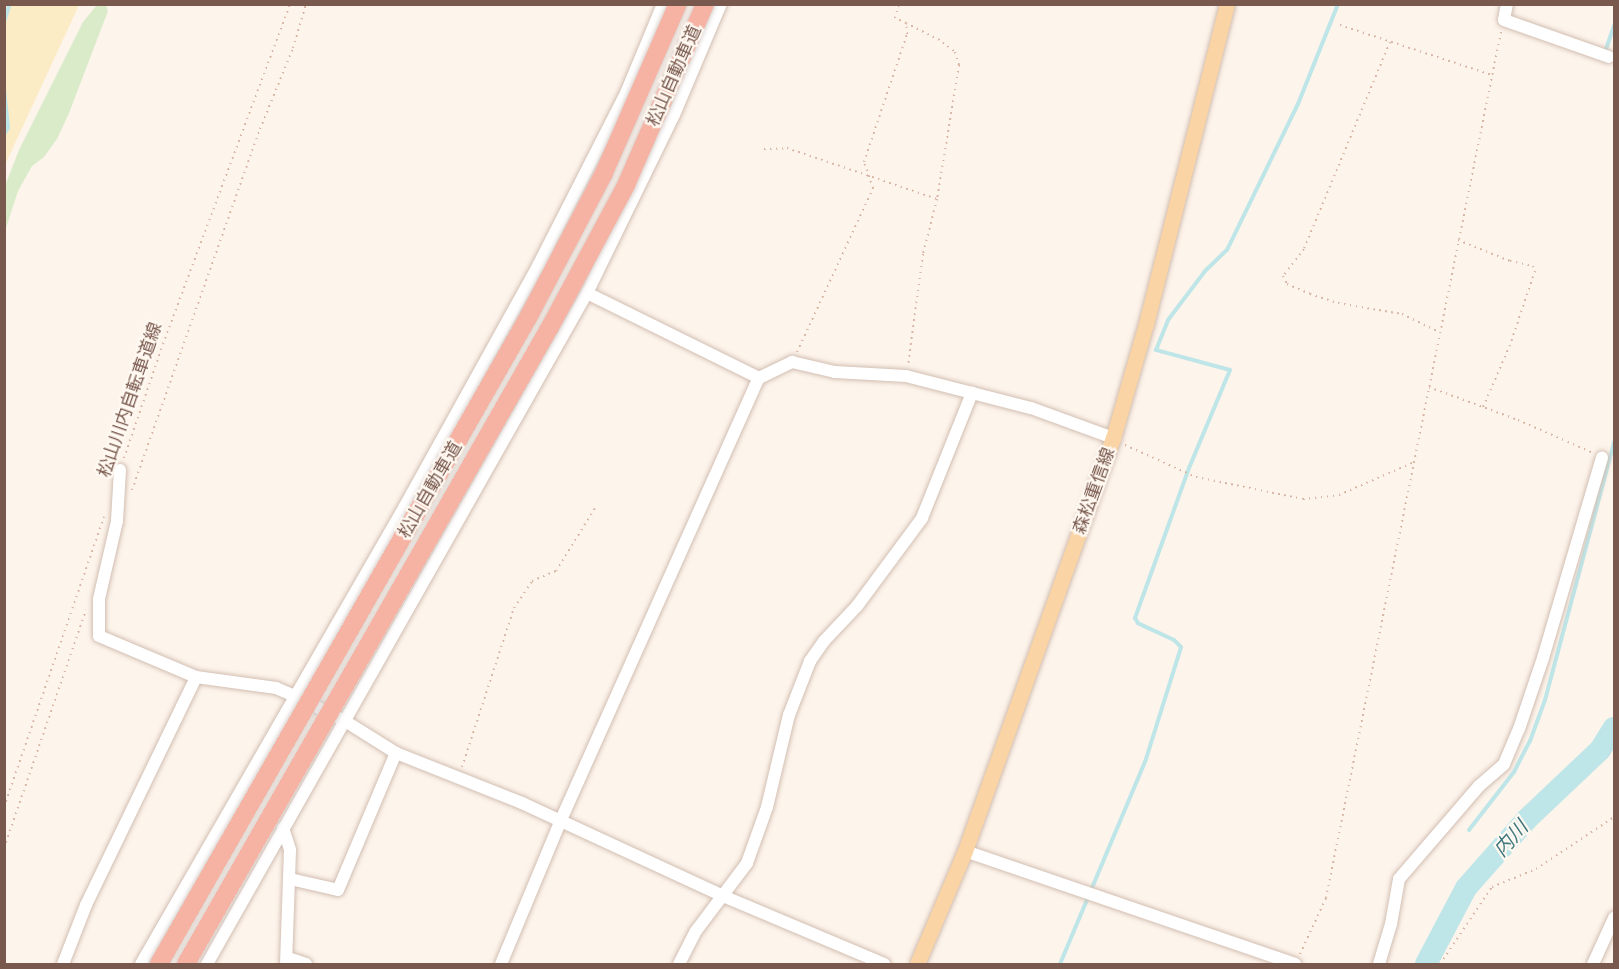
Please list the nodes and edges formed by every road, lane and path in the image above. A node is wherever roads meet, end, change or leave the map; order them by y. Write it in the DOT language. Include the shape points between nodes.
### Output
graph roads {
  1 [pos="290,4"];
  2 [pos="306,4"];
  3 [pos="663,4"];
  4 [pos="678,4"];
  5 [pos="705,4"];
  6 [pos="721,4"];
  7 [pos="899,4"];
  8 [pos="1227,4"];
  9 [pos="1507,4"];
  10 [pos="1504,20"];
  11 [pos="906,23"];
  12 [pos="1340,26"];
  13 [pos="1390,42"];
  14 [pos="1609,57"];
  15 [pos="1492,75"];
  16 [pos="764,149"];
  17 [pos="870,177"];
  18 [pos="937,199"];
  19 [pos="1458,240"];
  20 [pos="587,293"];
  21 [pos="1439,332"];
  22 [pos="792,362"];
  23 [pos="906,376"];
  24 [pos="759,378"];
  25 [pos="1429,387"];
  26 [pos="972,393"];
  27 [pos="1483,407"];
  28 [pos="1113,438"];
  29 [pos="1602,456"];
  30 [pos="1412,463"];
  31 [pos="120,470"];
  32 [pos="129,499"];
  33 [pos="597,505"];
  34 [pos="105,513"];
  35 [pos="87,607"];
  36 [pos="196,677"];
  37 [pos="295,696"];
  38 [pos="345,722"];
  39 [pos="396,753"];
  40 [pos="459,776"];
  41 [pos="4,807"];
  42 [pos="1614,817"];
  43 [pos="560,822"];
  44 [pos="283,828"];
  45 [pos="4,848"];
  46 [pos="965,851"];
  47 [pos="290,879"];
  48 [pos="723,896"];
  49 [pos="1614,918"];
  50 [pos="287,961"];
  51 [pos="63,964"];
  52 [pos="141,964"];
  53 [pos="159,964"];
  54 [pos="186,964"];
  55 [pos="207,964"];
  56 [pos="306,964"];
  57 [pos="501,964"];
  58 [pos="679,964"];
  59 [pos="884,964"];
  60 [pos="917,964"];
  61 [pos="1295,964"];
  62 [pos="1379,964"];
  63 [pos="1440,964"];
  64 [pos="1593,964"];
  1 -- 31 [label="path, 松山川内自転車道線"];
  2 -- 32 [label="path"];
  3 -- 37 [label="street" via="626,93 539,264"];
  4 -- 53 [label="highway, 松山自動車道, bridge" via="604,173 529,315"];
  5 -- 54 [label="highway, 松山自動車道, bridge" via="626,185 550,327"];
  6 -- 20 [label="street" via="670,125"];
  7 -- 11 [label="path" via="895,18"];
  8 -- 28 [label="main road, 森松重信線"];
  9 -- 10 [label="street"];
  10 -- 14 [label="street"];
  10 -- 15 [label="path"];
  11 -- 17 [label="path" via="907,34 864,162"];
  11 -- 18 [label="path" via="955,52 959,65"];
  12 -- 13 [label="path"];
  13 -- 15 [label="path"];
  13 -- 21 [label="path" via="1304,249 1284,276 1287,284 1310,294 1402,314"];
  15 -- 19 [label="path"];
  16 -- 17 [label="path" via="787,148"];
  17 -- 18 [label="path"];
  17 -- 22 [label="path" via="870,198"];
  18 -- 23 [label="path" via="923,254"];
  19 -- 21 [label="path"];
  19 -- 27 [label="path" via="1533,266 1535,271 1510,345"];
  20 -- 24 [label="street"];
  20 -- 38 [label="street"];
  21 -- 25 [label="path"];
  22 -- 23 [label="street" via="835,372"];
  22 -- 24 [label="street"];
  23 -- 26 [label="street"];
  24 -- 43 [label="street"];
  25 -- 27 [label="path"];
  25 -- 30 [label="path"];
  26 -- 28 [label="street" via="1031,408"];
  26 -- 48 [label="street" via="922,518 857,606 810,661 789,715 767,807 747,863"];
  27 -- 29 [label="path"];
  28 -- 30 [label="path" via="1196,477 1303,499 1339,495"];
  28 -- 46 [label="main road, 森松重信線"];
  29 -- 62 [label="street" via="1543,658 1504,764 1479,786 1399,879"];
  30 -- 61 [label="path" via="1326,898"];
  31 -- 36 [label="street" via="117,521 99,599 99,636"];
  33 -- 40 [label="path" via="556,571 531,581 514,608"];
  34 -- 41 [label="path"];
  35 -- 45 [label="path"];
  36 -- 37 [label="street" via="276,688"];
  36 -- 51 [label="street" via="86,905"];
  37 -- 38 [label="street"];
  37 -- 52 [label="street"];
  38 -- 39 [label="street"];
  38 -- 44 [label="street"];
  39 -- 40 [label="street"];
  39 -- 47 [label="street" via="338,890"];
  40 -- 43 [label="street"];
  42 -- 63 [label="path" via="1536,869 1492,887"];
  43 -- 48 [label="street"];
  43 -- 57 [label="street"];
  44 -- 47 [label="street" via="290,850"];
  44 -- 55 [label="street"];
  46 -- 60 [label="main road, 森松重信線"];
  46 -- 61 [label="street"];
  47 -- 50 [label="street"];
  48 -- 58 [label="street" via="696,931"];
  48 -- 59 [label="street"];
  49 -- 64 [label="street"];
  50 -- 56 [label="street"];
}
